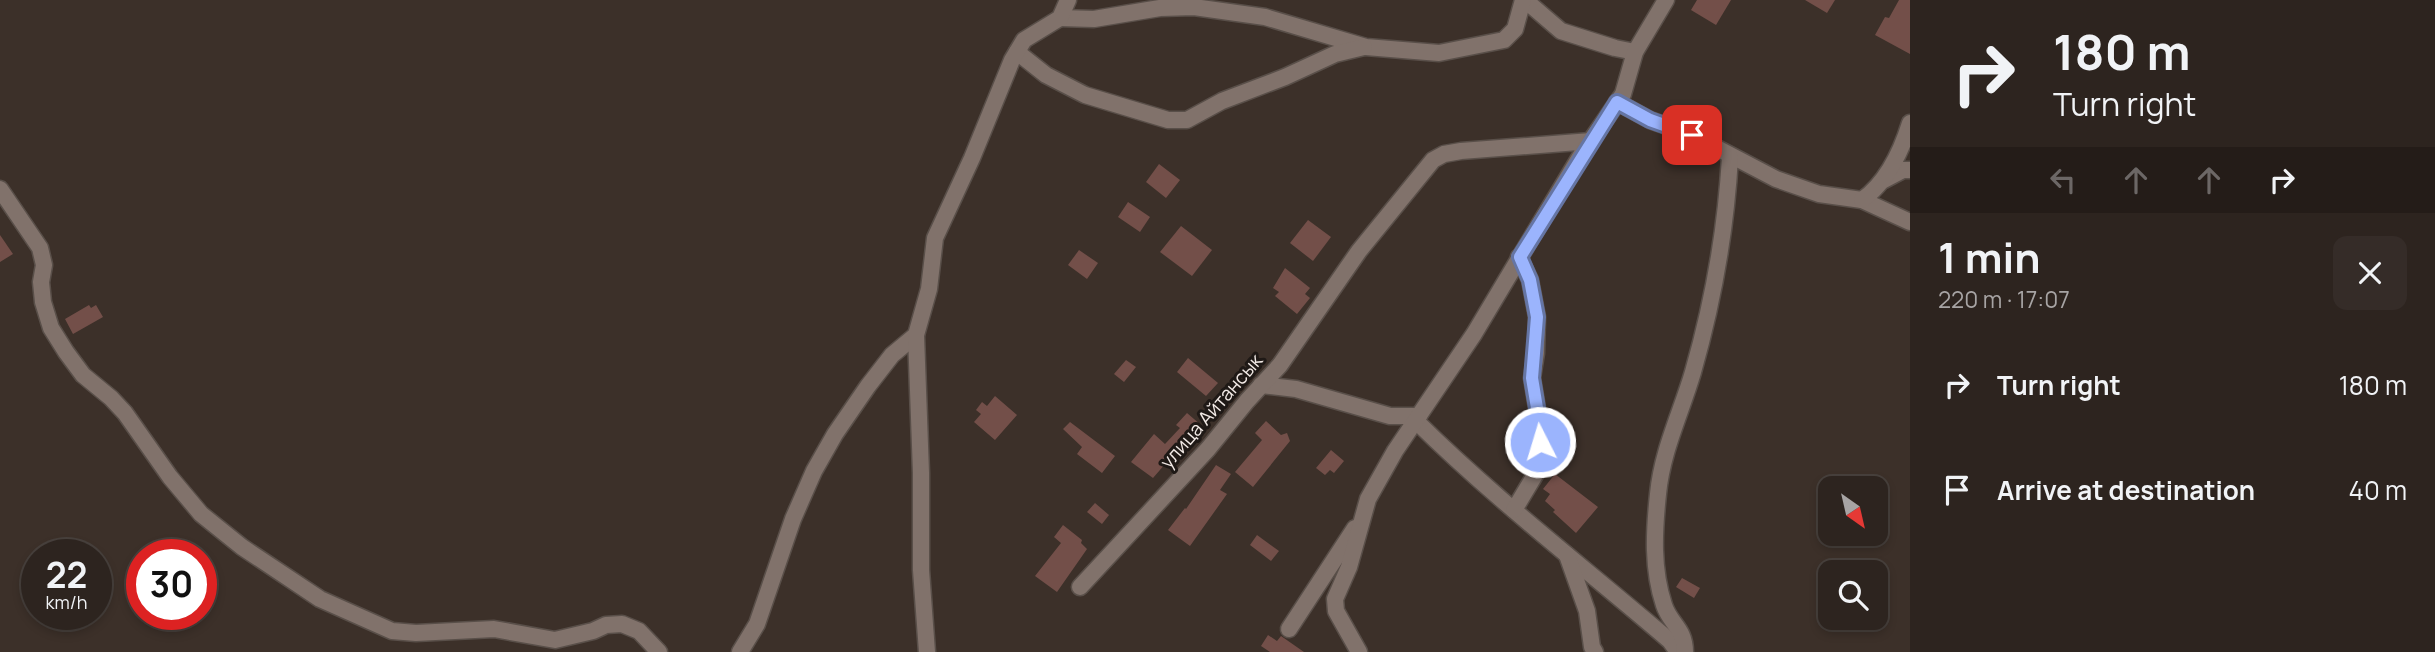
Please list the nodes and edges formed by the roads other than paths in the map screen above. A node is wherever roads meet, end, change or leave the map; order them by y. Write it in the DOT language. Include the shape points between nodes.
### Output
graph roads {
  1 [pos="1068,0"];
  2 [pos="1524,0"];
  3 [pos="1666,0"];
  4 [pos="1060,18"];
  5 [pos="1366,47"];
  6 [pos="1017,52"];
  7 [pos="1635,52"];
  8 [pos="1617,102"];
  9 [pos="1910,123"];
  10 [pos="1591,141"];
  11 [pos="1730,157"];
  12 [pos="1910,170"];
  13 [pos="1881,181"];
  14 [pos="0,189"];
  15 [pos="1862,200"];
  16 [pos="1910,222"];
  17 [pos="1520,257"];
  18 [pos="916,335"];
  19 [pos="1261,386"];
  20 [pos="1417,419"];
  21 [pos="1514,510"];
  22 [pos="1364,514"];
  23 [pos="1567,555"];
  24 [pos="1080,587"];
  25 [pos="1289,629"];
  26 [pos="573,644"];
  27 [pos="659,652"];
  28 [pos="740,652"];
  29 [pos="927,652"];
  30 [pos="1359,652"];
  31 [pos="1595,652"];
  32 [pos="1678,652"];
  33 [pos="1685,652"];
  1 -- 4 [label="street"];
  2 -- 5 [label="street" via="1516,29 1504,40 1439,53"];
  2 -- 7 [label="street" via="1560,31"];
  3 -- 7 [label="street"];
  4 -- 5 [label="street" via="1094,19 1194,7 1265,17"];
  4 -- 6 [label="street" via="1024,40"];
  5 -- 6 [label="street" via="1335,54 1187,120 1168,120 1085,95 1046,75"];
  6 -- 18 [label="street" via="935,239 929,289"];
  7 -- 8 [label="street"];
  8 -- 10 [label="street"];
  8 -- 11 [label="street"];
  9 -- 13 [label="street" via="1900,151"];
  10 -- 17 [label="street"];
  10 -- 19 [label="street, улица Айтансык" via="1444,154 1433,160 1359,251"];
  11 -- 15 [label="street" via="1819,194"];
  11 -- 33 [label="street" via="1707,319 1662,463 1658,494 1657,582 1665,609 1685,639"];
  12 -- 13 [label="street"];
  13 -- 15 [label="street"];
  14 -- 26 [label="street" via="40,248 43,302 51,328 66,352 83,375 125,413 201,514 242,547 320,599 392,631 494,629"];
  15 -- 16 [label="street"];
  17 -- 20 [label="street"];
  17 -- 21 [label="street" via="1537,317 1532,378 1541,465"];
  18 -- 28 [label="street" via="892,355 868,386 814,471 757,624"];
  18 -- 29 [label="street"];
  19 -- 20 [label="street" via="1296,389 1390,416"];
  19 -- 24 [label="street, улица Айтансык"];
  20 -- 21 [label="street"];
  20 -- 22 [label="street" via="1368,499"];
  21 -- 23 [label="street"];
  22 -- 25 [label="street"];
  22 -- 30 [label="street" via="1335,599 1336,611"];
  23 -- 31 [label="street" via="1587,611"];
  23 -- 32 [label="street" via="1670,640"];
  26 -- 27 [label="street" via="606,625 622,624 639,631"];
}
